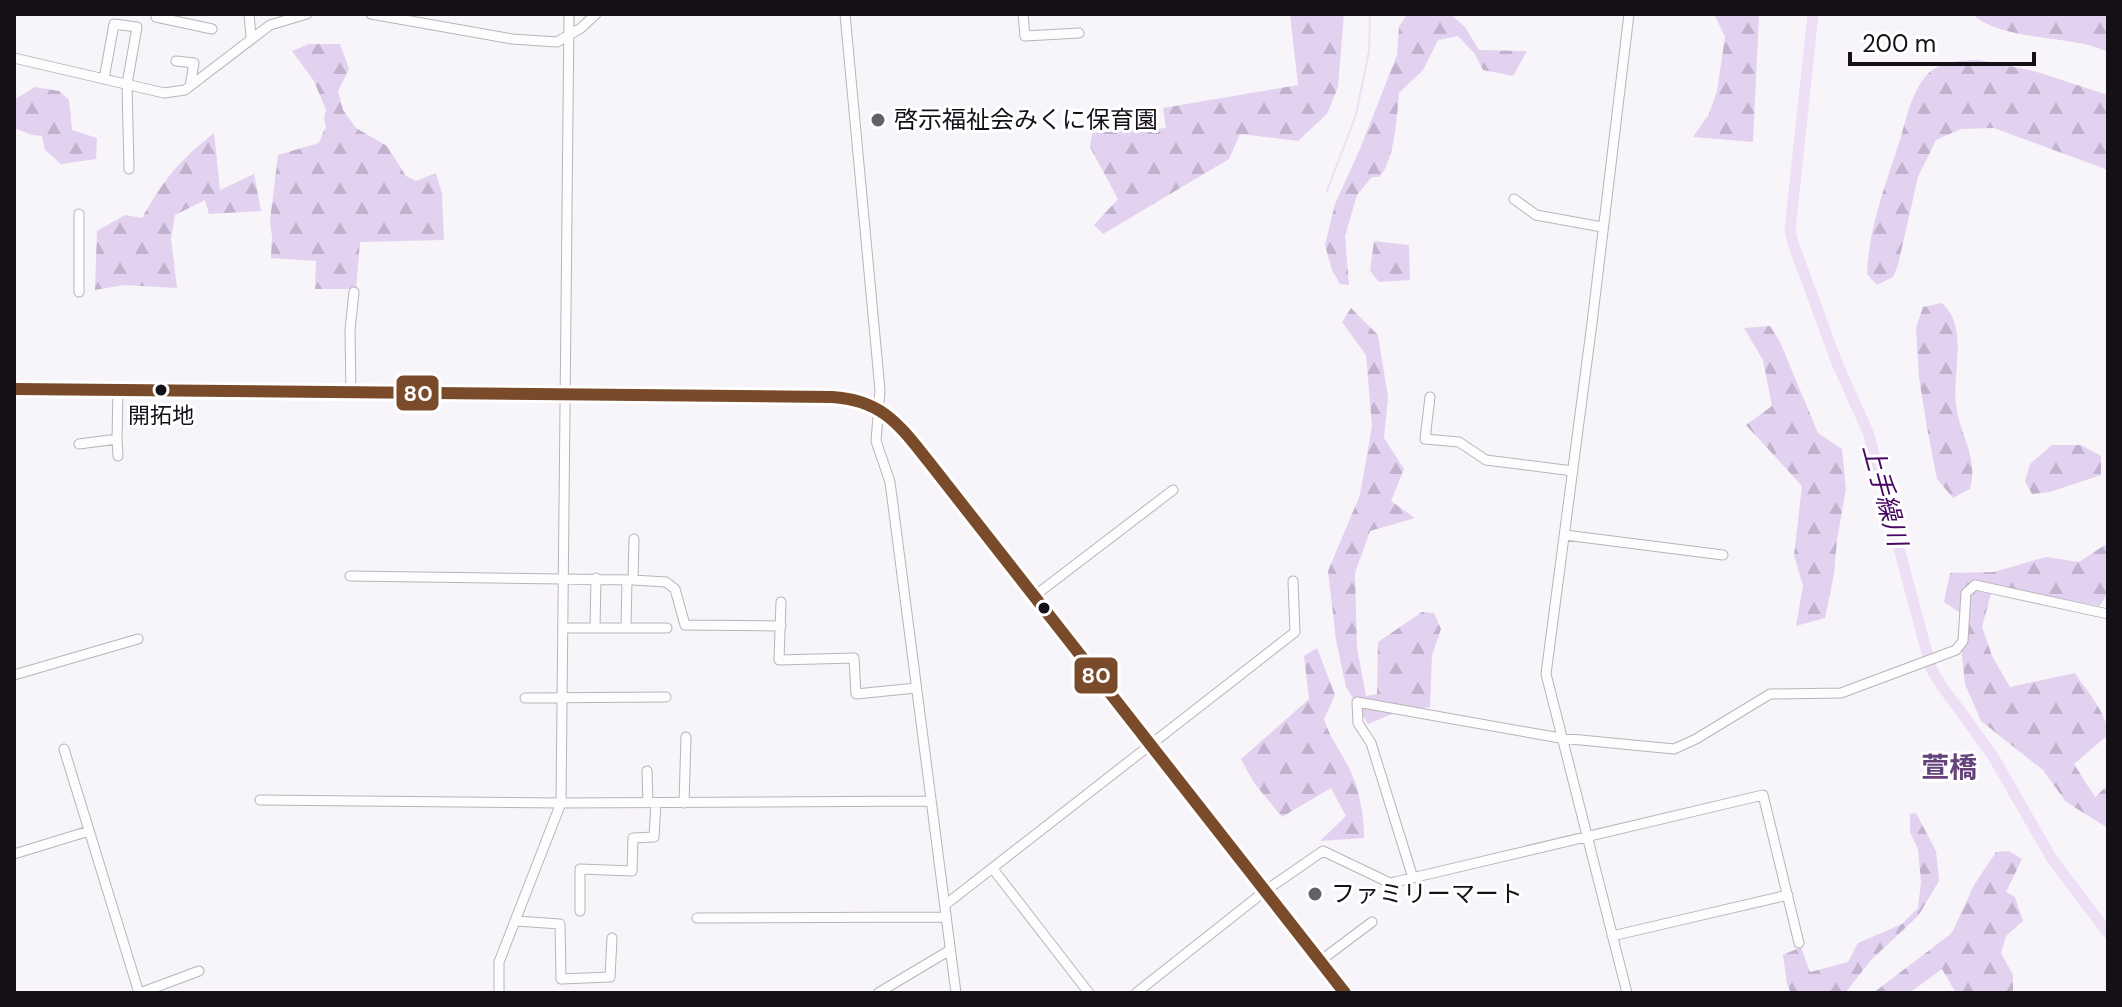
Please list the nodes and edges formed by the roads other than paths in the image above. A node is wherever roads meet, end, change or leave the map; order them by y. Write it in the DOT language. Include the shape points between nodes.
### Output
graph roads {
  1 [pos="157,14"];
  2 [pos="249,14"];
  3 [pos="307,14"];
  4 [pos="371,14"];
  5 [pos="569,14"];
  6 [pos="596,14"];
  7 [pos="845,14"];
  8 [pos="1023,14"];
  9 [pos="1629,14"];
  10 [pos="416,17"];
  11 [pos="212,29"];
  12 [pos="1079,33"];
  13 [pos="569,36"];
  14 [pos="251,37"];
  15 [pos="14,58"];
  16 [pos="176,61"];
  17 [pos="104,79"];
  18 [pos="127,84"];
  19 [pos="190,86"];
  20 [pos="129,169"];
  21 [pos="1514,199"];
  22 [pos="79,214"];
  23 [pos="1602,227"];
  24 [pos="79,292"];
  25 [pos="354,292"];
  26 [pos="14,389"];
  27 [pos="118,391"];
  28 [pos="351,393"];
  29 [pos="567,395"];
  30 [pos="1430,397"];
  31 [pos="878,408"];
  32 [pos="117,439"];
  33 [pos="79,444"];
  34 [pos="118,456"];
  35 [pos="1573,471"];
  36 [pos="1173,490"];
  37 [pos="1565,535"];
  38 [pos="634,539"];
  39 [pos="1723,555"];
  40 [pos="350,576"];
  41 [pos="565,577"];
  42 [pos="596,578"];
  43 [pos="630,580"];
  44 [pos="1293,581"];
  45 [pos="1033,597"];
  46 [pos="781,602"];
  47 [pos="2108,614"];
  48 [pos="781,626"];
  49 [pos="564,628"];
  50 [pos="595,628"];
  51 [pos="626,628"];
  52 [pos="667,628"];
  53 [pos="138,639"];
  54 [pos="14,675"];
  55 [pos="916,688"];
  56 [pos="563,697"];
  57 [pos="666,697"];
  58 [pos="525,698"];
  59 [pos="686,737"];
  60 [pos="1560,738"];
  61 [pos="1150,744"];
  62 [pos="64,749"];
  63 [pos="647,771"];
  64 [pos="260,800"];
  65 [pos="930,801"];
  66 [pos="561,803"];
  67 [pos="652,803"];
  68 [pos="684,803"];
  69 [pos="89,831"];
  70 [pos="1587,837"];
  71 [pos="14,854"];
  72 [pos="993,869"];
  73 [pos="1413,878"];
  74 [pos="1265,891"];
  75 [pos="1788,895"];
  76 [pos="945,905"];
  77 [pos="580,911"];
  78 [pos="946,917"];
  79 [pos="697,918"];
  80 [pos="516,921"];
  81 [pos="1372,922"];
  82 [pos="1612,936"];
  83 [pos="612,938"];
  84 [pos="1799,943"];
  85 [pos="950,950"];
  86 [pos="1320,961"];
  87 [pos="199,971"];
  88 [pos="140,993"];
  89 [pos="499,993"];
  90 [pos="878,993"];
  91 [pos="956,993"];
  92 [pos="1089,993"];
  93 [pos="1136,993"];
  94 [pos="1345,993"];
  95 [pos="1627,993"];
  1 -- 11 [label="street"];
  2 -- 14 [label="street"];
  3 -- 14 [label="street"];
  4 -- 10 [label="street"];
  5 -- 13 [label="street"];
  6 -- 13 [label="street"];
  7 -- 31 [label="street"];
  8 -- 12 [label="street" via="1025,36"];
  9 -- 23 [label="street"];
  10 -- 13 [label="street" via="512,39 557,42"];
  13 -- 29 [label="street"];
  14 -- 19 [label="street"];
  15 -- 17 [label="street"];
  16 -- 19 [label="street" via="194,63"];
  17 -- 18 [label="street"];
  17 -- 18 [label="street" via="114,24 137,27"];
  18 -- 19 [label="street" via="164,93"];
  18 -- 20 [label="street"];
  21 -- 23 [label="street" via="1536,215"];
  22 -- 24 [label="street"];
  23 -- 35 [label="street"];
  25 -- 28 [label="street"];
  26 -- 27 [label="main road"];
  27 -- 28 [label="main road"];
  27 -- 32 [label="street"];
  28 -- 29 [label="main road"];
  29 -- 31 [label="main road" via="832,397"];
  29 -- 41 [label="street"];
  30 -- 35 [label="street" via="1425,439 1459,442 1486,460"];
  31 -- 45 [label="main road" via="907,436"];
  31 -- 55 [label="street" via="876,441 891,490"];
  32 -- 33 [label="street"];
  32 -- 34 [label="street"];
  35 -- 37 [label="street"];
  36 -- 45 [label="street"];
  37 -- 39 [label="street"];
  37 -- 60 [label="street" via="1546,674"];
  38 -- 43 [label="street"];
  40 -- 41 [label="street"];
  41 -- 42 [label="street"];
  41 -- 49 [label="street"];
  42 -- 43 [label="street"];
  42 -- 50 [label="street"];
  43 -- 48 [label="street" via="666,582 675,589 685,625"];
  43 -- 51 [label="street"];
  44 -- 61 [label="street" via="1295,632"];
  45 -- 61 [label="main road"];
  46 -- 48 [label="street"];
  47 -- 60 [label="street" via="1975,585 1966,593 1963,641 1956,650 1841,693 1770,694 1674,749"];
  48 -- 55 [label="street" via="779,660 854,658 856,694"];
  49 -- 50 [label="street"];
  49 -- 56 [label="street"];
  50 -- 51 [label="street"];
  51 -- 52 [label="street"];
  53 -- 54 [label="street"];
  55 -- 65 [label="street"];
  56 -- 57 [label="street"];
  56 -- 58 [label="street"];
  56 -- 66 [label="street"];
  59 -- 68 [label="street"];
  60 -- 70 [label="street"];
  60 -- 73 [label="street" via="1357,702 1358,723 1371,743"];
  61 -- 72 [label="street"];
  61 -- 74 [label="main road"];
  62 -- 69 [label="street"];
  63 -- 67 [label="street"];
  64 -- 66 [label="street"];
  65 -- 68 [label="street"];
  65 -- 76 [label="street"];
  66 -- 67 [label="street"];
  66 -- 80 [label="street"];
  67 -- 68 [label="street"];
  67 -- 77 [label="street" via="654,837 633,838 632,871 580,869"];
  69 -- 71 [label="street"];
  69 -- 88 [label="street"];
  70 -- 73 [label="street"];
  70 -- 75 [label="street" via="1763,795"];
  70 -- 82 [label="street"];
  72 -- 76 [label="street"];
  72 -- 92 [label="street"];
  73 -- 74 [label="street" via="1390,883 1323,851"];
  74 -- 86 [label="main road"];
  74 -- 93 [label="street"];
  75 -- 82 [label="street"];
  75 -- 84 [label="street"];
  76 -- 78 [label="street"];
  78 -- 79 [label="street"];
  78 -- 85 [label="street"];
  80 -- 83 [label="street" via="560,924 561,979 610,977"];
  80 -- 89 [label="street" via="499,962"];
  81 -- 86 [label="street"];
  82 -- 95 [label="street"];
  85 -- 90 [label="street"];
  85 -- 91 [label="street"];
  86 -- 94 [label="main road"];
  87 -- 88 [label="street"];
}
